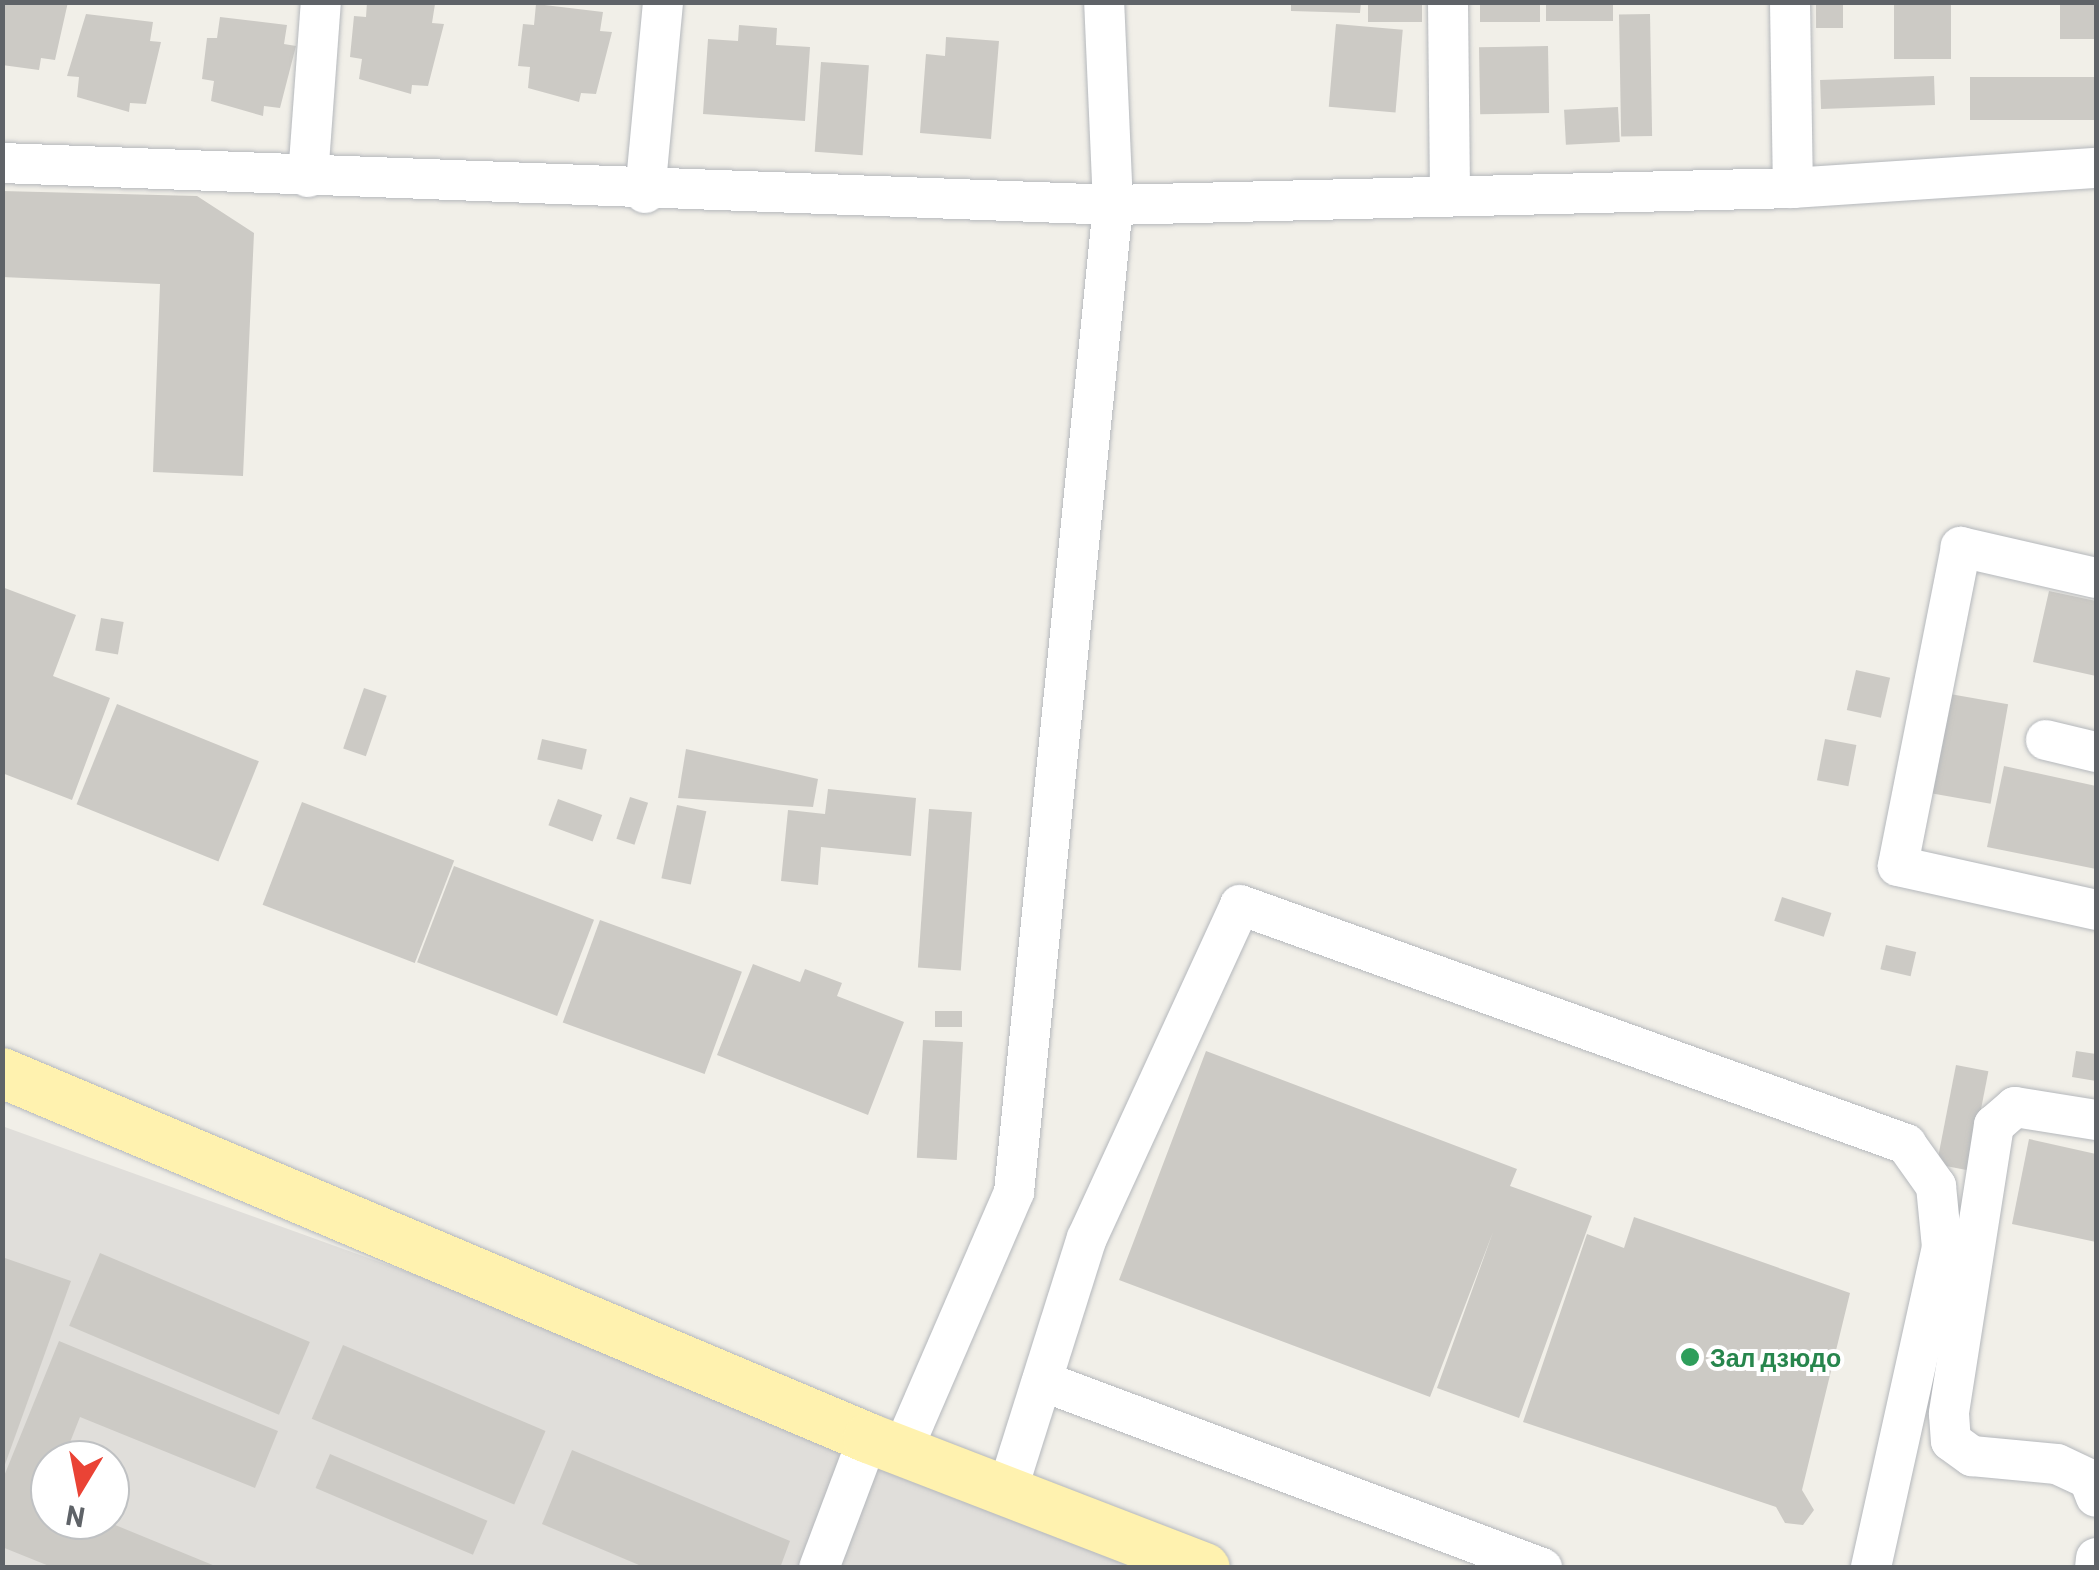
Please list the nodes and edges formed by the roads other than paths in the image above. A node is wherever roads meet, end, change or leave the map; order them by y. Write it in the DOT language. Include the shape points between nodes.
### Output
graph roads {
  1 [pos="320,2"];
  2 [pos="664,2"];
  3 [pos="1104,2"];
  4 [pos="1448,2"];
  5 [pos="1790,2"];
  6 [pos="2,162"];
  7 [pos="2096,168"];
  8 [pos="308,177"];
  9 [pos="1793,188"];
  10 [pos="1450,192"];
  11 [pos="646,193"];
  12 [pos="1113,205"];
  13 [pos="2096,578"];
  14 [pos="2046,740"];
  15 [pos="2096,752"];
  16 [pos="2096,910"];
  17 [pos="2,1073"];
  18 [pos="2096,1120"];
  19 [pos="1042,1381"];
  20 [pos="885,1444"];
  21 [pos="1007,1492"];
  22 [pos="2096,1497"];
  23 [pos="1453,1551"];
  24 [pos="2096,1558"];
  25 [pos="819,1568"];
  26 [pos="1205,1568"];
  27 [pos="1542,1568"];
  28 [pos="1871,1568"];
  29 [pos="2095,1568"];
  1 -- 8 [label="street"];
  2 -- 11 [label="street"];
  3 -- 12 [label="street"];
  4 -- 10 [label="street"];
  5 -- 9 [label="street"];
  6 -- 8 [label="street"];
  7 -- 9 [label="street"];
  8 -- 11 [label="street"];
  9 -- 10 [label="street"];
  10 -- 12 [label="street"];
  11 -- 12 [label="street"];
  12 -- 20 [label="street" via="1014,1192"];
  13 -- 16 [label="street" via="1961,546 1898,866"];
  14 -- 15 [label="street"];
  17 -- 20 [label="main road"];
  18 -- 22 [label="street" via="2015,1106 1994,1124 1949,1414 1951,1441 1972,1456 2057,1464 2090,1478"];
  19 -- 21 [label="street"];
  19 -- 23 [label="street"];
  19 -- 28 [label="street" via="1087,1238 1240,906 1906,1144 1936,1186 1942,1247"];
  20 -- 21 [label="main road"];
  20 -- 25 [label="street"];
  21 -- 26 [label="main road"];
  23 -- 27 [label="street"];
  24 -- 29 [label="street"];
}
